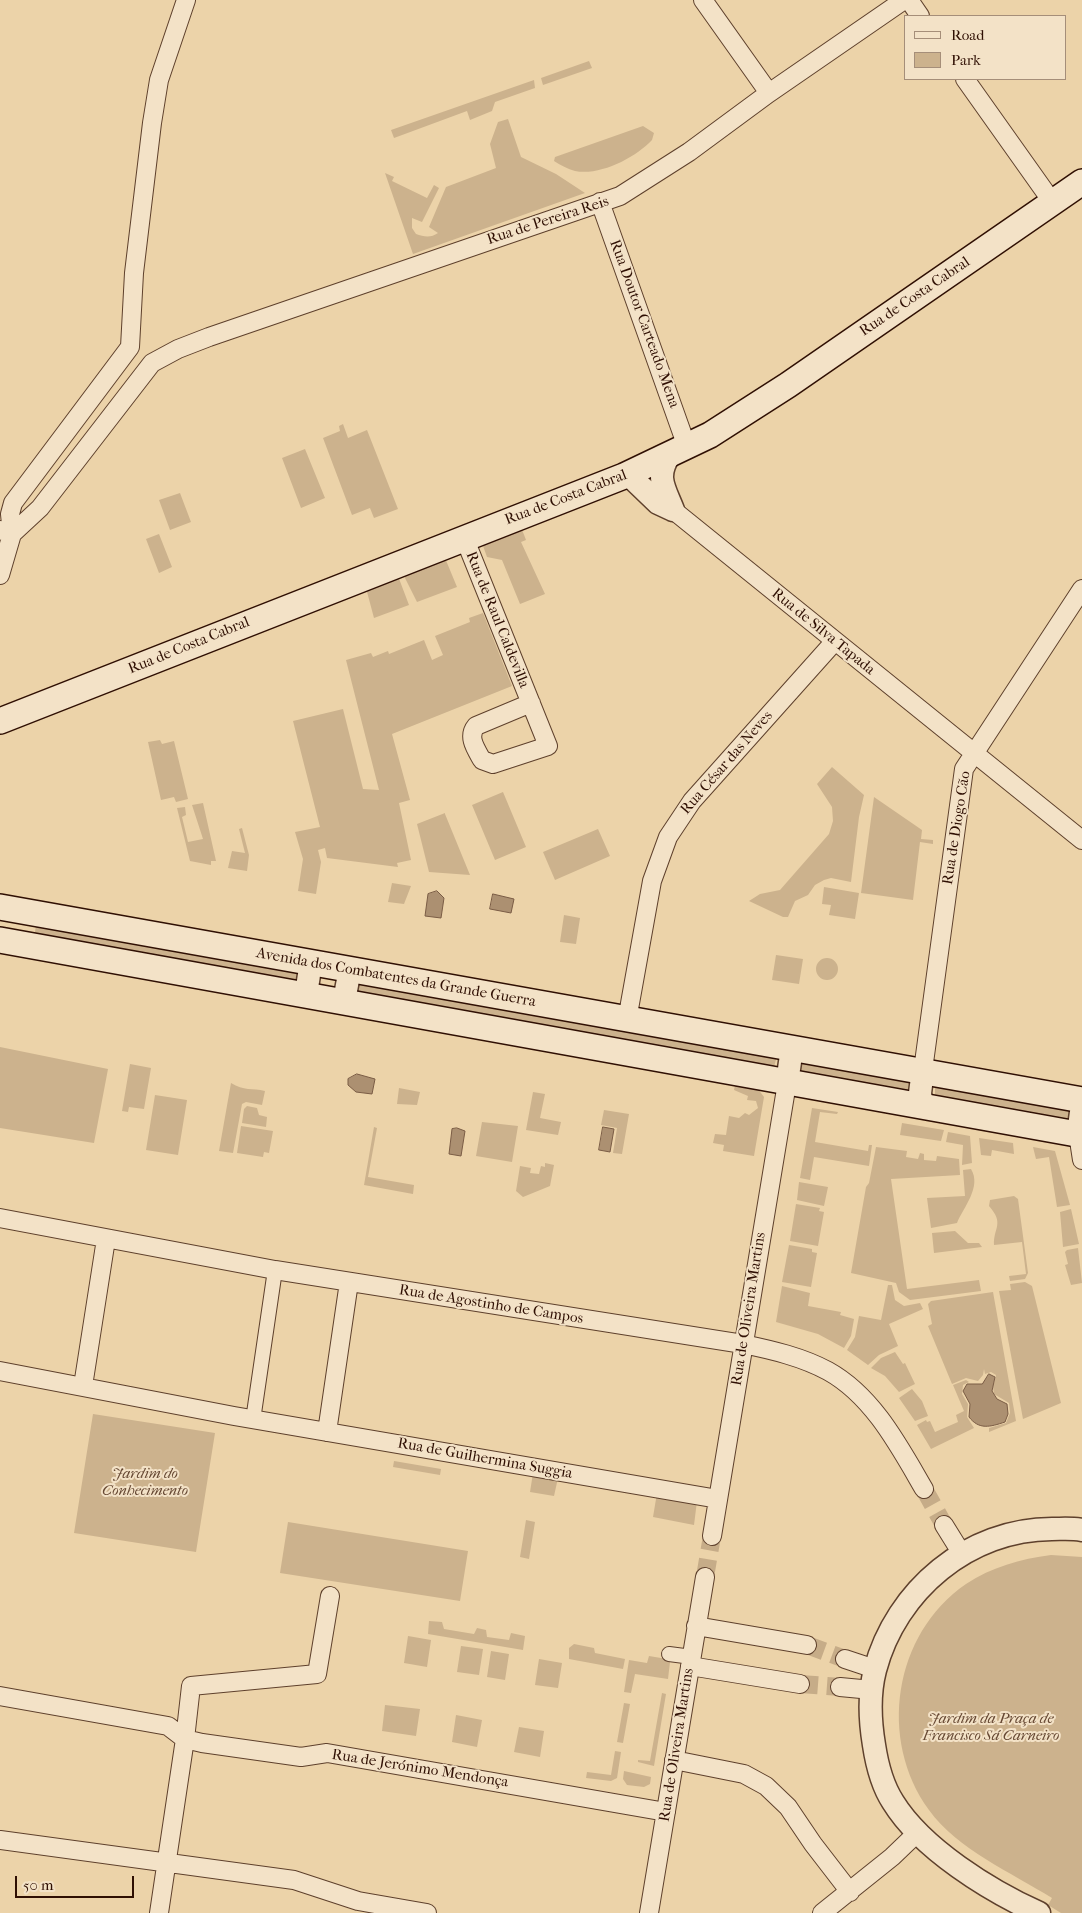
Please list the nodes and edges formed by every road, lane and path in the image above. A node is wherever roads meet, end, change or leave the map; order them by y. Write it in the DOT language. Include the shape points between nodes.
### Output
graph roads {
  1 [pos="186,0"];
  2 [pos="703,0"];
  3 [pos="904,0"];
  4 [pos="909,0"];
  5 [pos="919,15"];
  6 [pos="966,80"];
  7 [pos="769,93"];
  8 [pos="1082,182"];
  9 [pos="600,202"];
  10 [pos="1053,203"];
  11 [pos="130,347"];
  12 [pos="152,363"];
  13 [pos="678,451"];
  14 [pos="624,476"];
  15 [pos="673,510"];
  16 [pos="6,532"];
  17 [pos="464,537"];
  18 [pos="0,575"];
  19 [pos="1082,589"];
  20 [pos="835,641"];
  21 [pos="531,703"];
  22 [pos="0,721"];
  23 [pos="973,753"];
  24 [pos="1082,840"];
  25 [pos="0,907"];
  26 [pos="0,940"];
  27 [pos="311,962"];
  28 [pos="350,968"];
  29 [pos="306,994"];
  30 [pos="344,1001"];
  31 [pos="627,1020"];
  32 [pos="792,1048"];
  33 [pos="923,1070"];
  34 [pos="786,1083"];
  35 [pos="1082,1100"];
  36 [pos="1082,1104"];
  37 [pos="922,1107"];
  38 [pos="1080,1134"];
  39 [pos="1082,1160"];
  40 [pos="0,1218"];
  41 [pos="106,1239"];
  42 [pos="275,1270"];
  43 [pos="349,1282"];
  44 [pos="744,1344"];
  45 [pos="0,1371"];
  46 [pos="83,1386"];
  47 [pos="253,1420"];
  48 [pos="328,1432"];
  49 [pos="924,1489"];
  50 [pos="718,1498"];
  51 [pos="944,1525"];
  52 [pos="1082,1530"];
  53 [pos="712,1536"];
  54 [pos="962,1554"];
  55 [pos="705,1576"];
  56 [pos="330,1596"];
  57 [pos="696,1626"];
  58 [pos="807,1645"];
  59 [pos="669,1654"];
  60 [pos="845,1659"];
  61 [pos="691,1661"];
  62 [pos="874,1680"];
  63 [pos="800,1684"];
  64 [pos="840,1687"];
  65 [pos="0,1696"];
  66 [pos="186,1739"];
  67 [pos="674,1760"];
  68 [pos="666,1812"];
  69 [pos="917,1833"];
  70 [pos="0,1840"];
  71 [pos="166,1864"];
  72 [pos="850,1892"];
  73 [pos="158,1913"];
  74 [pos="427,1913"];
  75 [pos="649,1913"];
  76 [pos="822,1913"];
  77 [pos="1039,1913"];
  1 -- 11 [label="street" via="160,80 152,124 134,273"];
  2 -- 7 [label="street"];
  3 -- 7 [label="street, Rua de Pereira Reis"];
  4 -- 5 [label="street"];
  6 -- 10 [label="street"];
  7 -- 9 [label="street, Rua de Pereira Reis" via="689,152 620,196"];
  8 -- 10 [label="main road, Rua de Costa Cabral"];
  9 -- 12 [label="street, Rua de Pereira Reis" via="209,337"];
  9 -- 13 [label="street, Rua Doutor Carteado Mena"];
  10 -- 13 [label="main road, Rua de Costa Cabral" via="788,385 710,435"];
  11 -- 12 [label="street"];
  11 -- 16 [label="street" via="20,491"];
  12 -- 16 [label="street" via="40,508"];
  13 -- 14 [label="main road, Rua de Costa Cabral"];
  13 -- 15 [label="street" via="663,466 661,476"];
  14 -- 15 [label="street" via="632,478 658,503"];
  14 -- 17 [label="main road, Rua de Costa Cabral"];
  15 -- 20 [label="street, Rua de Silva Tapada"];
  16 -- 18 [label="street"];
  17 -- 21 [label="street, Rua de Raul Caldevilla"];
  17 -- 22 [label="main road, Rua de Costa Cabral"];
  19 -- 23 [label="street, Rua de Diogo Cão"];
  20 -- 23 [label="street, Rua de Silva Tapada"];
  20 -- 31 [label="street, Rua César das Neves" via="716,772 668,837 652,881"];
  23 -- 24 [label="street, Rua de Silva Tapada"];
  23 -- 33 [label="street, Rua de Diogo Cão" via="964,769"];
  25 -- 27 [label="main road, Avenida dos Combatentes da Grande Guerra"];
  26 -- 29 [label="main road"];
  27 -- 28 [label="main road, Avenida dos Combatentes da Grande Guerra"];
  27 -- 29 [label="street"];
  28 -- 30 [label="street"];
  28 -- 31 [label="main road, Avenida dos Combatentes da Grande Guerra"];
  29 -- 30 [label="main road"];
  30 -- 34 [label="main road"];
  31 -- 32 [label="main road, Avenida dos Combatentes da Grande Guerra"];
  32 -- 33 [label="main road, Avenida dos Combatentes da Grande Guerra"];
  32 -- 34 [label="street"];
  33 -- 35 [label="main road, Avenida dos Combatentes da Grande Guerra"];
  33 -- 37 [label="street"];
  34 -- 37 [label="main road"];
  34 -- 44 [label="street, Rua de Oliveira Martins"];
  36 -- 38 [label="street"];
  37 -- 38 [label="main road"];
  38 -- 39 [label="street"];
  40 -- 41 [label="street, Rua de Agostinho de Campos"];
  41 -- 42 [label="street, Rua de Agostinho de Campos"];
  41 -- 46 [label="street"];
  42 -- 43 [label="street, Rua de Agostinho de Campos"];
  42 -- 47 [label="street"];
  43 -- 44 [label="street, Rua de Agostinho de Campos"];
  43 -- 48 [label="street"];
  44 -- 49 [label="street, Rua de Agostinho de Campos" via="782,1353 827,1370 849,1385 898,1444"];
  44 -- 50 [label="street, Rua de Oliveira Martins"];
  45 -- 46 [label="street, Rua de Guilhermina Suggia"];
  46 -- 47 [label="street, Rua de Guilhermina Suggia"];
  47 -- 48 [label="street, Rua de Guilhermina Suggia"];
  48 -- 50 [label="street, Rua de Guilhermina Suggia"];
  50 -- 53 [label="street, Rua de Oliveira Martins"];
  51 -- 54 [label="street"];
  52 -- 54 [label="street" via="1044,1529 1005,1534"];
  54 -- 62 [label="street" via="932,1575 903,1608"];
  55 -- 57 [label="street, Rua de Oliveira Martins"];
  56 -- 66 [label="street" via="317,1674 191,1686"];
  57 -- 58 [label="street"];
  57 -- 61 [label="street, Rua de Oliveira Martins"];
  59 -- 61 [label="street"];
  60 -- 62 [label="street"];
  61 -- 63 [label="street"];
  61 -- 67 [label="street, Rua de Oliveira Martins"];
  62 -- 64 [label="street"];
  62 -- 69 [label="street" via="872,1734 883,1784 892,1802"];
  65 -- 66 [label="street, Rua de Jerónimo Mendonça" via="168,1726"];
  66 -- 68 [label="street, Rua de Jerónimo Mendonça" via="300,1757 327,1753"];
  66 -- 71 [label="street"];
  67 -- 68 [label="street, Rua de Oliveira Martins"];
  67 -- 72 [label="street" via="744,1774 766,1786 788,1807"];
  68 -- 75 [label="street, Rua de Oliveira Martins"];
  69 -- 72 [label="street"];
  69 -- 77 [label="street" via="979,1879"];
  70 -- 71 [label="street"];
  71 -- 73 [label="street"];
  71 -- 74 [label="street" via="294,1880 358,1901"];
  72 -- 76 [label="street"];
}
